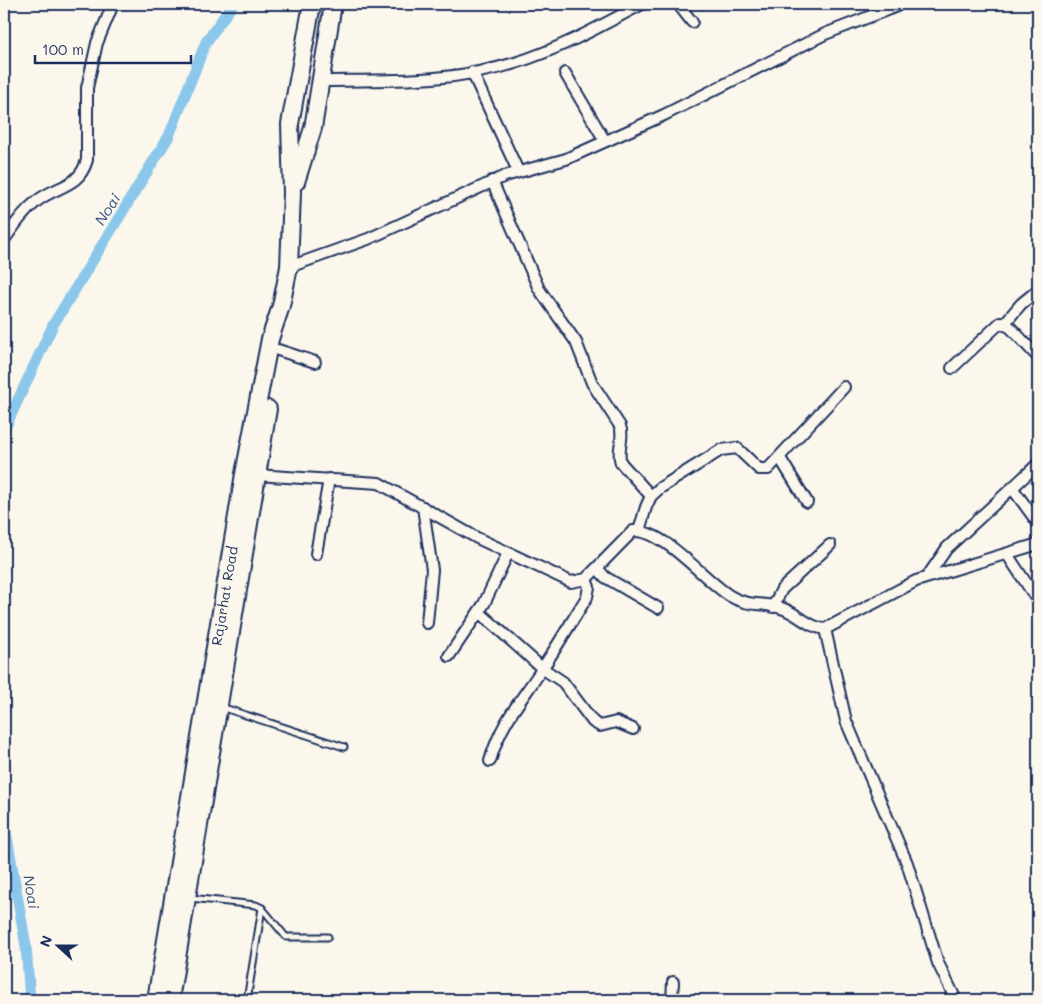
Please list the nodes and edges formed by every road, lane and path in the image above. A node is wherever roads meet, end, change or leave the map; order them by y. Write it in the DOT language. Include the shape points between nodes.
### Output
graph roads {
  1 [pos="113,4"];
  2 [pos="312,4"];
  3 [pos="333,4"];
  4 [pos="642,4"];
  5 [pos="678,4"];
  6 [pos="897,6"];
  7 [pos="692,22"];
  8 [pos="472,72"];
  9 [pos="565,72"];
  10 [pos="319,81"];
  11 [pos="605,141"];
  12 [pos="518,171"];
  13 [pos="492,181"];
  14 [pos="292,193"];
  15 [pos="4,240"];
  16 [pos="288,267"];
  17 [pos="1038,290"];
  18 [pos="281,306"];
  19 [pos="1004,324"];
  20 [pos="278,350"];
  21 [pos="1038,357"];
  22 [pos="315,362"];
  23 [pos="952,368"];
  24 [pos="844,387"];
  25 [pos="780,458"];
  26 [pos="1038,464"];
  27 [pos="256,475"];
  28 [pos="328,479"];
  29 [pos="1012,489"];
  30 [pos="651,496"];
  31 [pos="807,502"];
  32 [pos="423,507"];
  33 [pos="1038,523"];
  34 [pos="639,531"];
  35 [pos="1038,544"];
  36 [pos="830,545"];
  37 [pos="508,553"];
  38 [pos="316,554"];
  39 [pos="1007,554"];
  40 [pos="598,569"];
  41 [pos="927,578"];
  42 [pos="586,579"];
  43 [pos="1038,600"];
  44 [pos="773,607"];
  45 [pos="658,608"];
  46 [pos="479,612"];
  47 [pos="427,624"];
  48 [pos="825,629"];
  49 [pos="449,656"];
  50 [pos="542,668"];
  51 [pos="218,706"];
  52 [pos="632,729"];
  53 [pos="344,747"];
  54 [pos="490,761"];
  55 [pos="187,898"];
  56 [pos="262,908"];
  57 [pos="328,937"];
  58 [pos="673,982"];
  59 [pos="156,1000"];
  60 [pos="170,1000"];
  61 [pos="247,1000"];
  62 [pos="672,1000"];
  63 [pos="956,1000"];
  1 -- 15 [label="street" via="96,43 87,88 87,160 84,171 76,180 39,199"];
  2 -- 14 [label="main road" via="290,124"];
  3 -- 10 [label="main road"];
  4 -- 8 [label="street" via="536,56"];
  5 -- 7 [label="street"];
  6 -- 11 [label="street" via="825,34"];
  8 -- 10 [label="street" via="415,80"];
  8 -- 12 [label="street"];
  9 -- 11 [label="street"];
  10 -- 14 [label="main road" via="313,128"];
  11 -- 12 [label="street" via="566,159"];
  12 -- 13 [label="street"];
  13 -- 16 [label="street" via="368,239"];
  13 -- 30 [label="street" via="539,289 576,342 592,383 623,432 621,463"];
  14 -- 16 [label="main road, Rajarhat Road"];
  16 -- 18 [label="main road, Rajarhat Road"];
  17 -- 19 [label="street"];
  18 -- 20 [label="main road"];
  18 -- 59 [label="main road, Rajarhat Road" via="270,339 244,474"];
  19 -- 21 [label="street"];
  19 -- 23 [label="street" via="996,325"];
  20 -- 22 [label="street"];
  20 -- 27 [label="main road"];
  24 -- 25 [label="street"];
  25 -- 30 [label="street" via="762,470 737,448 722,450"];
  25 -- 31 [label="street"];
  26 -- 29 [label="street"];
  27 -- 28 [label="street"];
  27 -- 51 [label="main road"];
  28 -- 32 [label="street" via="379,483"];
  28 -- 38 [label="street"];
  29 -- 33 [label="street"];
  29 -- 41 [label="street" via="947,548"];
  30 -- 34 [label="street"];
  32 -- 37 [label="street"];
  32 -- 47 [label="street" via="432,570"];
  34 -- 40 [label="street" via="628,535"];
  34 -- 44 [label="street" via="669,546 732,598 752,605"];
  35 -- 39 [label="street"];
  36 -- 44 [label="street" via="782,589"];
  37 -- 42 [label="street" via="564,580"];
  37 -- 46 [label="street"];
  39 -- 41 [label="street"];
  39 -- 43 [label="street"];
  40 -- 42 [label="street"];
  40 -- 45 [label="street" via="605,577"];
  41 -- 48 [label="street" via="906,585"];
  42 -- 50 [label="street" via="587,597"];
  44 -- 48 [label="street" via="788,611 808,625"];
  46 -- 49 [label="street"];
  46 -- 50 [label="street"];
  48 -- 63 [label="street" via="846,721 898,839 938,962"];
  50 -- 52 [label="street" via="563,682 597,725 616,722"];
  50 -- 54 [label="street" via="500,731"];
  51 -- 53 [label="lane"];
  51 -- 55 [label="main road"];
  55 -- 56 [label="lane" via="251,904"];
  55 -- 60 [label="main road"];
  56 -- 57 [label="lane" via="286,937"];
  56 -- 61 [label="lane"];
  58 -- 62 [label="street"];
}
